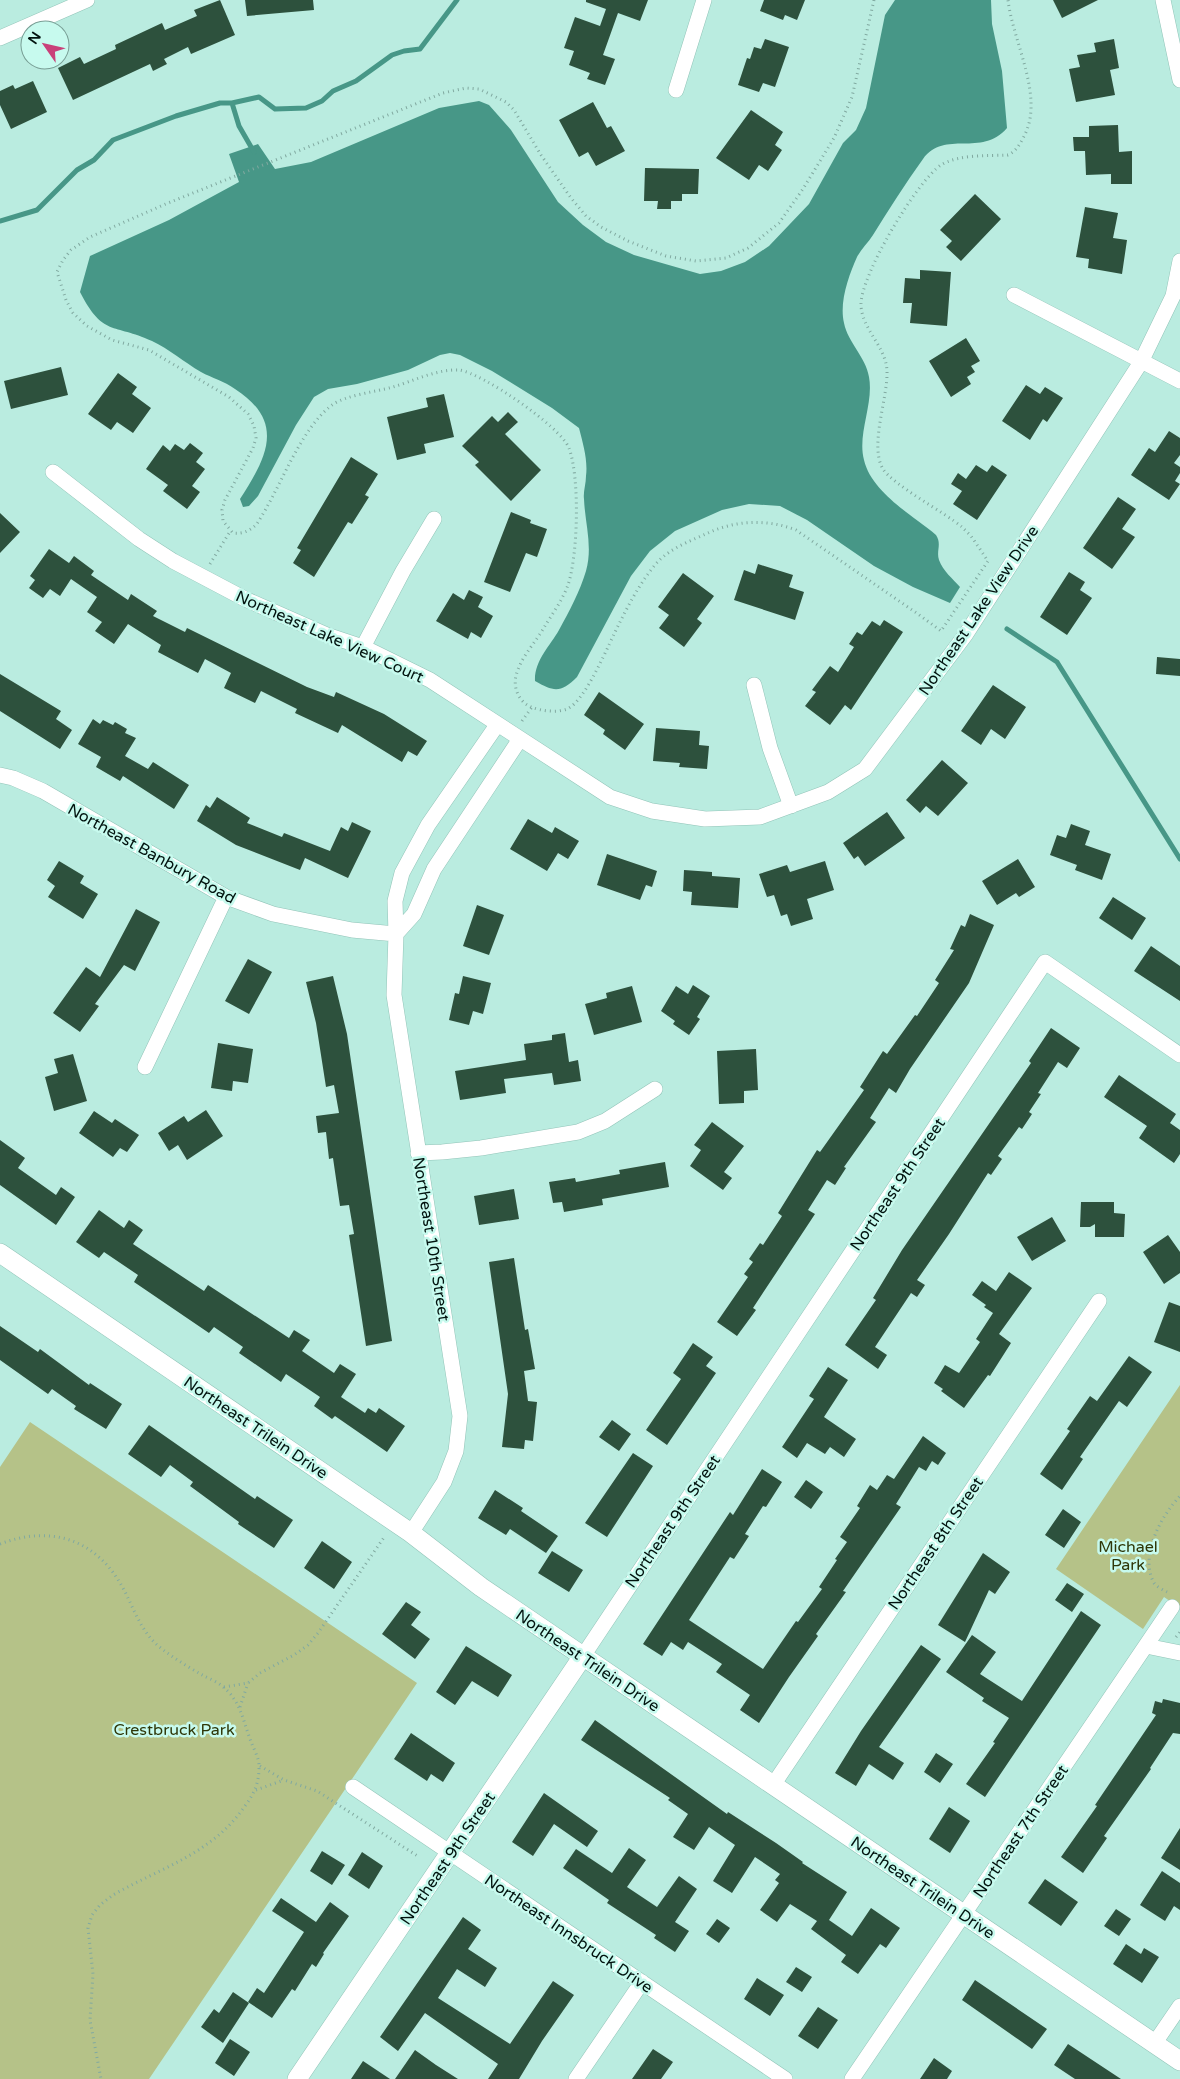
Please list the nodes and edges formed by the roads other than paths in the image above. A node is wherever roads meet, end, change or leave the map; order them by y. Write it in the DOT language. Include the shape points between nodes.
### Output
graph roads {
  1 [pos="87,0"];
  2 [pos="704,0"];
  3 [pos="1163,0"];
  4 [pos="0,38"];
  5 [pos="1179,64"];
  6 [pos="1180,80"];
  7 [pos="676,90"];
  8 [pos="1180,261"];
  9 [pos="1014,295"];
  10 [pos="1141,362"];
  11 [pos="1180,381"];
  12 [pos="53,472"];
  13 [pos="434,519"];
  14 [pos="362,647"];
  15 [pos="754,685"];
  16 [pos="497,725"];
  17 [pos="520,739"];
  18 [pos="0,774"];
  19 [pos="637,806"];
  20 [pos="791,806"];
  21 [pos="226,897"];
  22 [pos="396,934"];
  23 [pos="1180,1055"];
  24 [pos="144,1066"];
  25 [pos="655,1089"];
  26 [pos="418,1153"];
  27 [pos="0,1253"];
  28 [pos="1099,1301"];
  29 [pos="411,1533"];
  30 [pos="1173,1602"];
  31 [pos="1146,1646"];
  32 [pos="1180,1653"];
  33 [pos="583,1656"];
  34 [pos="773,1785"];
  35 [pos="353,1786"];
  36 [pos="450,1852"];
  37 [pos="963,1914"];
  38 [pos="642,1982"];
  39 [pos="1180,2006"];
  40 [pos="1154,2044"];
  41 [pos="1180,2061"];
  42 [pos="297,2079"];
  43 [pos="576,2079"];
  44 [pos="785,2079"];
  45 [pos="852,2079"];
  1 -- 4 [label="street"];
  2 -- 7 [label="street"];
  3 -- 5 [label="street"];
  5 -- 6 [label="street"];
  8 -- 10 [label="street, Northeast Lake View Drive" via="1173,296"];
  9 -- 10 [label="street"];
  10 -- 11 [label="street"];
  10 -- 20 [label="street, Northeast Lake View Drive" via="966,634 865,769 828,792"];
  12 -- 14 [label="street, Northeast Lake View Court" via="139,539 202,576 245,599"];
  13 -- 14 [label="street"];
  14 -- 16 [label="street, Northeast Lake View Court" via="430,680"];
  15 -- 20 [label="street" via="770,748"];
  16 -- 17 [label="street, Northeast Lake View Court"];
  16 -- 22 [label="street, Northeast 10th Street" via="428,825 402,873 395,901"];
  17 -- 19 [label="street, Northeast Lake View Court" via="610,797"];
  17 -- 22 [label="street" via="434,869 414,914"];
  18 -- 21 [label="street, Northeast Banbury Road" via="43,791"];
  19 -- 20 [label="street, Northeast Lake View Drive" via="705,819 760,817"];
  21 -- 22 [label="street, Northeast Banbury Road" via="273,914 352,930"];
  21 -- 24 [label="street"];
  22 -- 26 [label="street, Northeast 10th Street" via="394,995"];
  23 -- 33 [label="street, Northeast 9th Street" via="1045,962"];
  25 -- 26 [label="street" via="605,1122 578,1132 481,1148"];
  26 -- 29 [label="street, Northeast 10th Street" via="460,1416 456,1451 444,1482"];
  27 -- 29 [label="street, Northeast Trilein Drive"];
  28 -- 34 [label="street, Northeast 8th Street"];
  29 -- 33 [label="street, Northeast Trilein Drive" via="481,1587"];
  30 -- 31 [label="street, Northeast 7th Street"];
  31 -- 32 [label="street"];
  31 -- 37 [label="street, Northeast 7th Street"];
  33 -- 34 [label="street, Northeast Trilein Drive"];
  33 -- 36 [label="street, Northeast 9th Street"];
  34 -- 37 [label="street, Northeast Trilein Drive"];
  35 -- 36 [label="street, Northeast Innsbruck Drive"];
  36 -- 38 [label="street, Northeast Innsbruck Drive"];
  36 -- 42 [label="street, Northeast 9th Street"];
  37 -- 40 [label="street, Northeast Trilein Drive"];
  37 -- 45 [label="street, Northeast 7th Street"];
  38 -- 43 [label="street"];
  38 -- 44 [label="street, Northeast Innsbruck Drive"];
  39 -- 40 [label="street"];
  40 -- 41 [label="street, Northeast Trilein Drive"];
}
